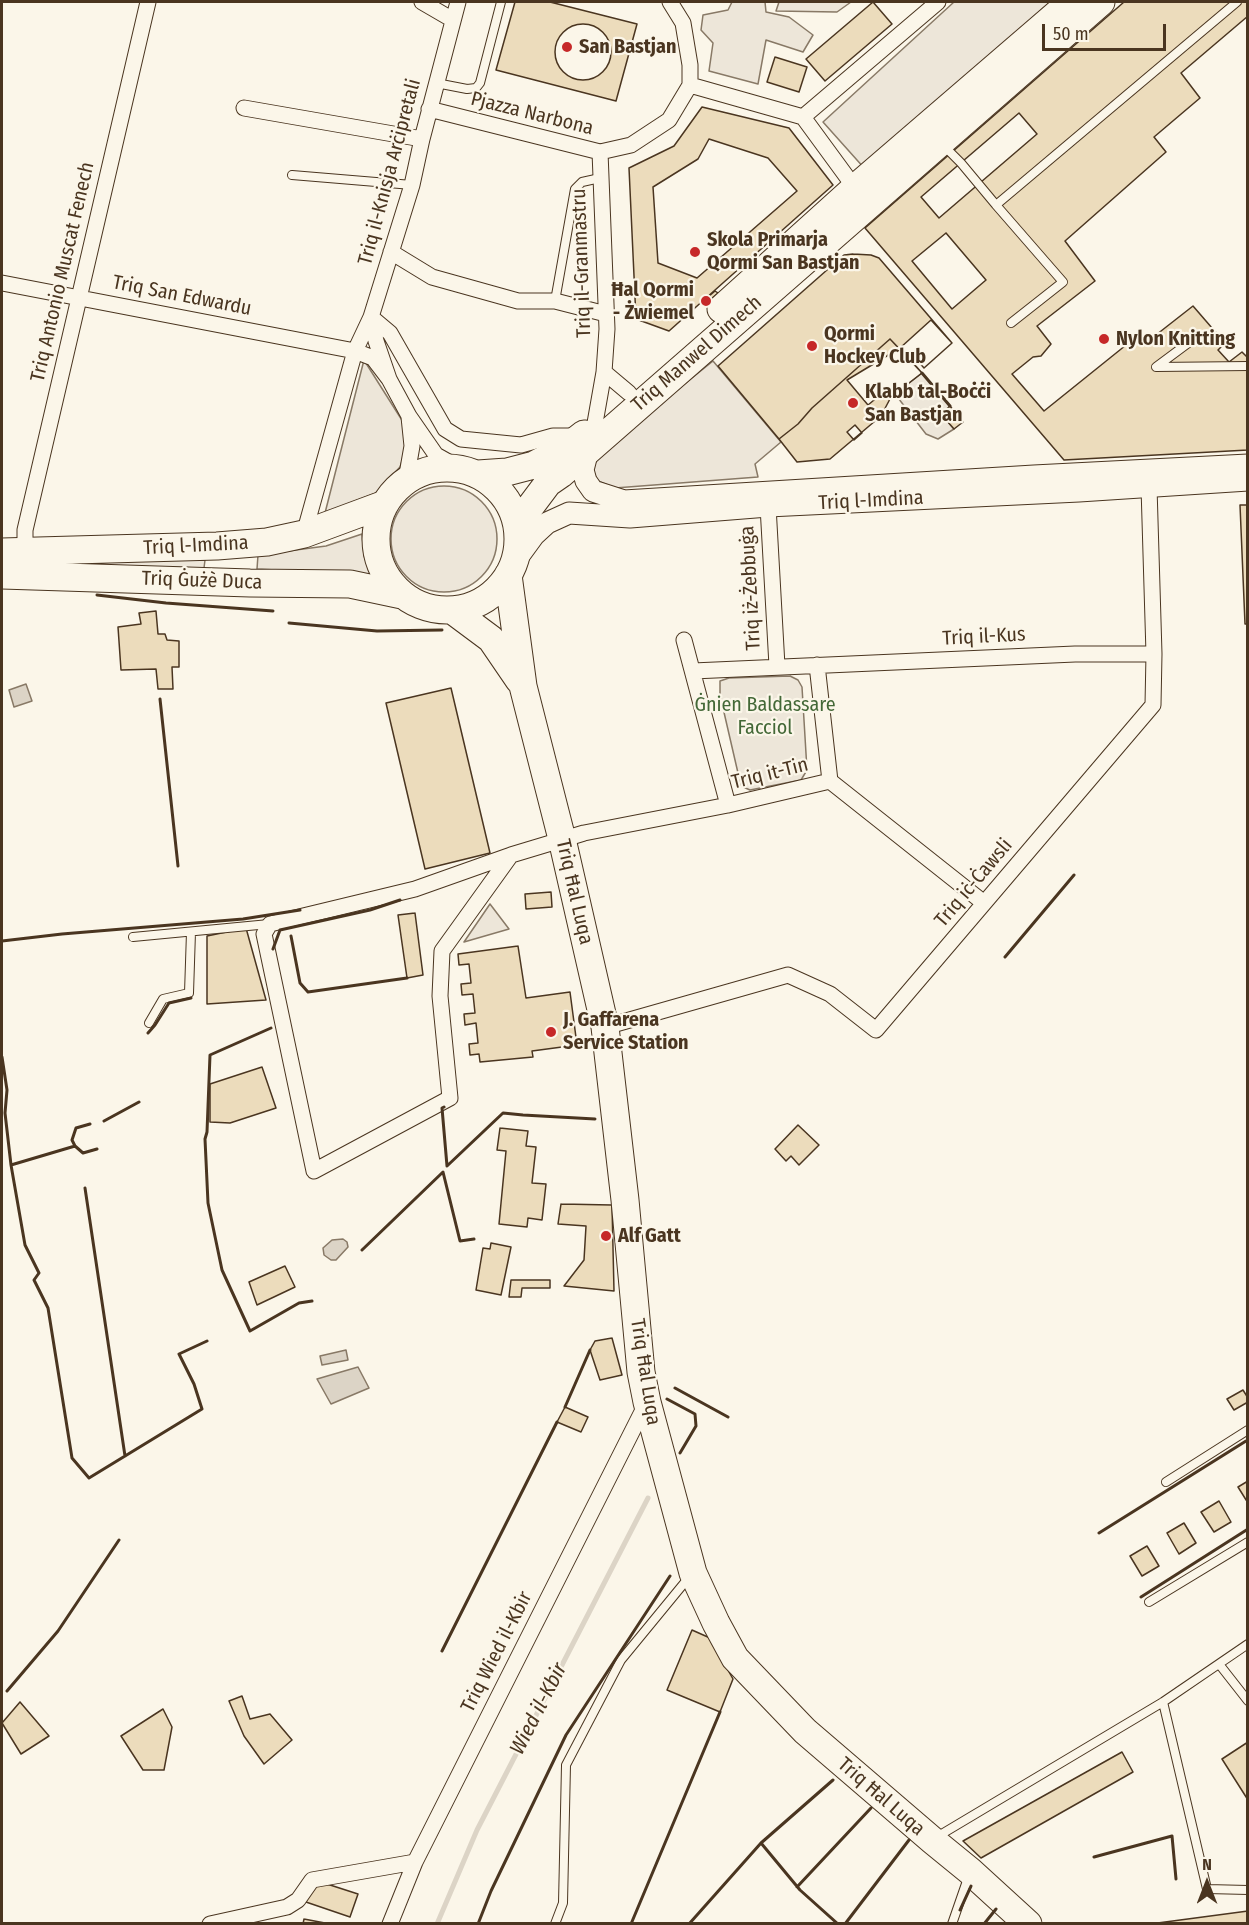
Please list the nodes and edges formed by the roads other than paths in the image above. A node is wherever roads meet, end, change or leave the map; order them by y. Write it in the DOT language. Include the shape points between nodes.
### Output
graph roads {
  1 [pos="148,2"];
  2 [pos="422,2"];
  3 [pos="458,2"];
  4 [pos="501,2"];
  5 [pos="670,2"];
  6 [pos="1071,2"];
  7 [pos="1101,2"];
  8 [pos="1237,2"];
  9 [pos="932,3"];
  10 [pos="453,20"];
  11 [pos="436,83"];
  12 [pos="690,85"];
  13 [pos="244,108"];
  14 [pos="429,110"];
  15 [pos="803,117"];
  16 [pos="422,139"];
  17 [pos="943,140"];
  18 [pos="600,153"];
  19 [pos="292,175"];
  20 [pos="600,178"];
  21 [pos="412,185"];
  22 [pos="855,188"];
  23 [pos="996,205"];
  24 [pos="391,252"];
  25 [pos="2,284"];
  26 [pos="78,298"];
  27 [pos="555,301"];
  28 [pos="606,314"];
  29 [pos="371,317"];
  30 [pos="1011,322"];
  31 [pos="1191,341"];
  32 [pos="355,351"];
  33 [pos="1248,366"];
  34 [pos="604,372"];
  35 [pos="389,379"];
  36 [pos="629,393"];
  37 [pos="409,416"];
  38 [pos="588,437"];
  39 [pos="1248,465"];
  40 [pos="470,471"];
  41 [pos="406,480"];
  42 [pos="1248,480"];
  43 [pos="1149,487"];
  44 [pos="384,504"];
  45 [pos="768,506"];
  46 [pos="518,524"];
  47 [pos="304,534"];
  48 [pos="14,552"];
  49 [pos="512,568"];
  50 [pos="2,575"];
  51 [pos="402,594"];
  52 [pos="453,610"];
  53 [pos="684,640"];
  54 [pos="1154,654"];
  55 [pos="817,665"];
  56 [pos="777,666"];
  57 [pos="693,671"];
  58 [pos="522,686"];
  59 [pos="830,781"];
  60 [pos="728,805"];
  61 [pos="562,839"];
  62 [pos="512,855"];
  63 [pos="984,903"];
  64 [pos="270,924"];
  65 [pos="191,932"];
  66 [pos="133,937"];
  67 [pos="149,1023"];
  68 [pos="605,1027"];
  69 [pos="647,1402"];
  70 [pos="1248,1430"];
  71 [pos="1166,1482"];
  72 [pos="1248,1542"];
  73 [pos="693,1573"];
  74 [pos="1149,1602"];
  75 [pos="1248,1644"];
  76 [pos="1219,1664"];
  77 [pos="1248,1701"];
  78 [pos="1163,1702"];
  79 [pos="932,1840"];
  80 [pos="415,1862"];
  81 [pos="970,1871"];
  82 [pos="1248,1890"];
  83 [pos="210,1923"];
  84 [pos="390,1923"];
  85 [pos="555,1923"];
  86 [pos="952,1923"];
  87 [pos="1028,1923"];
  1 -- 26 [label="street, Triq Antonio Muscat Fenech"];
  2 -- 10 [label="street"];
  3 -- 10 [label="street, Triq il-Knisja Arċipretali"];
  4 -- 11 [label="lane" via="476,88 467,90"];
  5 -- 12 [label="street" via="683,23"];
  6 -- 22 [label="highway, Triq Manwel Dimech"];
  7 -- 17 [label="highway, Triq Manwel Dimech"];
  8 -- 23 [label="lane"];
  9 -- 15 [label="street"];
  10 -- 11 [label="street, Triq il-Knisja Arċipretali"];
  11 -- 14 [label="street, Triq il-Knisja Arċipretali"];
  12 -- 15 [label="street"];
  12 -- 18 [label="street, Pjazza Narbona" via="669,120 631,145"];
  13 -- 16 [label="street"];
  14 -- 16 [label="street, Triq il-Knisja Arċipretali"];
  14 -- 18 [label="street, Pjazza Narbona"];
  15 -- 22 [label="street"];
  16 -- 21 [label="street, Triq il-Knisja Arċipretali"];
  17 -- 23 [label="lane"];
  17 -- 38 [label="highway, Triq Manwel Dimech"];
  18 -- 20 [label="street, Triq il-Granmastru"];
  19 -- 21 [label="lane"];
  20 -- 27 [label="lane" via="582,182 575,189"];
  20 -- 28 [label="street, Triq il-Granmastru"];
  21 -- 24 [label="street, Triq il-Knisja Arċipretali"];
  22 -- 36 [label="highway, Triq Manwel Dimech"];
  23 -- 30 [label="lane" via="1063,282"];
  24 -- 27 [label="street" via="432,276 518,301"];
  24 -- 29 [label="street, Triq il-Knisja Arċipretali"];
  25 -- 26 [label="street, Triq San Edwardu"];
  26 -- 32 [label="street, Triq San Edwardu"];
  26 -- 48 [label="street, Triq Antonio Muscat Fenech" via="25,530"];
  27 -- 28 [label="street"];
  28 -- 34 [label="street, Triq il-Granmastru"];
  29 -- 32 [label="street, Triq il-Knisja Arċipretali"];
  29 -- 35 [label="street"];
  29 -- 38 [label="street" via="390,333 445,429 461,439 521,445 553,436"];
  31 -- 33 [label="lane" via="1156,367"];
  32 -- 35 [label="street" via="373,358"];
  32 -- 47 [label="street, Triq il-Knisja Arċipretali"];
  34 -- 36 [label="street"];
  34 -- 38 [label="street, Triq il-Granmastru"];
  35 -- 37 [label="street"];
  36 -- 38 [label="highway, Triq Manwel Dimech"];
  37 -- 40 [label="street" via="436,455"];
  37 -- 41 [label="street" via="412,446"];
  38 -- 39 [label="main road, Triq l-Imdina" via="583,470 586,481 593,491 624,501"];
  38 -- 40 [label="highway, Triq Manwel Dimech" via="534,465 507,472"];
  38 -- 46 [label="highway, Triq Manwel Dimech"];
  40 -- 41 [label="highway" via="442,467"];
  40 -- 46 [label="highway" via="498,489"];
  41 -- 44 [label="highway"];
  42 -- 43 [label="main road, Triq l-Imdina"];
  43 -- 45 [label="main road, Triq l-Imdina"];
  43 -- 54 [label="street, Triq iċ-Ċawsli"];
  44 -- 47 [label="highway, Triq l-Imdina"];
  44 -- 51 [label="highway" via="376,528 377,552 386,576"];
  45 -- 49 [label="main road, Triq l-Imdina" via="630,517 569,513 547,523 534,535"];
  45 -- 56 [label="street, Triq iż-Żebbuġa"];
  46 -- 49 [label="highway"];
  47 -- 48 [label="highway, Triq l-Imdina" via="217,546"];
  49 -- 52 [label="highway" via="496,592 476,605"];
  49 -- 58 [label="highway, Triq Ħal Luqa"];
  50 -- 51 [label="highway, Triq Ġużè Duca" via="350,584"];
  51 -- 52 [label="highway" via="426,607"];
  52 -- 58 [label="highway, Triq Ħal Luqa" via="491,639"];
  53 -- 57 [label="street"];
  54 -- 55 [label="street, Triq il-Kus"];
  54 -- 63 [label="street, Triq iċ-Ċawsli" via="1153,705"];
  55 -- 56 [label="street, Triq il-Kus"];
  55 -- 59 [label="street"];
  56 -- 57 [label="street, Triq il-Kus"];
  57 -- 60 [label="street"];
  58 -- 61 [label="highway, Triq Ħal Luqa"];
  59 -- 60 [label="street, Triq it-Tin"];
  59 -- 63 [label="street, Triq it-Tin"];
  60 -- 61 [label="street, Triq it-Tin"];
  61 -- 62 [label="street, Triq it-Tin"];
  61 -- 68 [label="highway, Triq Ħal Luqa"];
  62 -- 64 [label="street, Triq it-Tin" via="415,889"];
  62 -- 64 [label="street" via="442,951 440,996 450,1098 314,1171 264,934"];
  63 -- 68 [label="street, Triq iċ-Ċawsli" via="876,1030 830,994 788,975"];
  64 -- 65 [label="lane"];
  65 -- 66 [label="lane"];
  65 -- 67 [label="lane" via="189,993 163,999"];
  68 -- 69 [label="highway, Triq Ħal Luqa"];
  69 -- 73 [label="highway, Triq Ħal Luqa"];
  69 -- 80 [label="street, Triq Wied il-Kbir"];
  70 -- 71 [label="lane"];
  72 -- 74 [label="lane"];
  73 -- 79 [label="highway, Triq Ħal Luqa" via="735,1658 806,1731"];
  73 -- 85 [label="lane" via="621,1660 566,1766 563,1903"];
  75 -- 76 [label="lane"];
  76 -- 77 [label="lane"];
  76 -- 78 [label="lane"];
  78 -- 79 [label="lane"];
  78 -- 82 [label="lane" via="1208,1889"];
  79 -- 81 [label="highway, Triq Ħal Luqa"];
  80 -- 83 [label="street" via="312,1880 298,1900 287,1907"];
  80 -- 84 [label="street, Triq Wied il-Kbir"];
  81 -- 86 [label="lane"];
  81 -- 87 [label="highway, Triq Ħal Luqa"];
}
